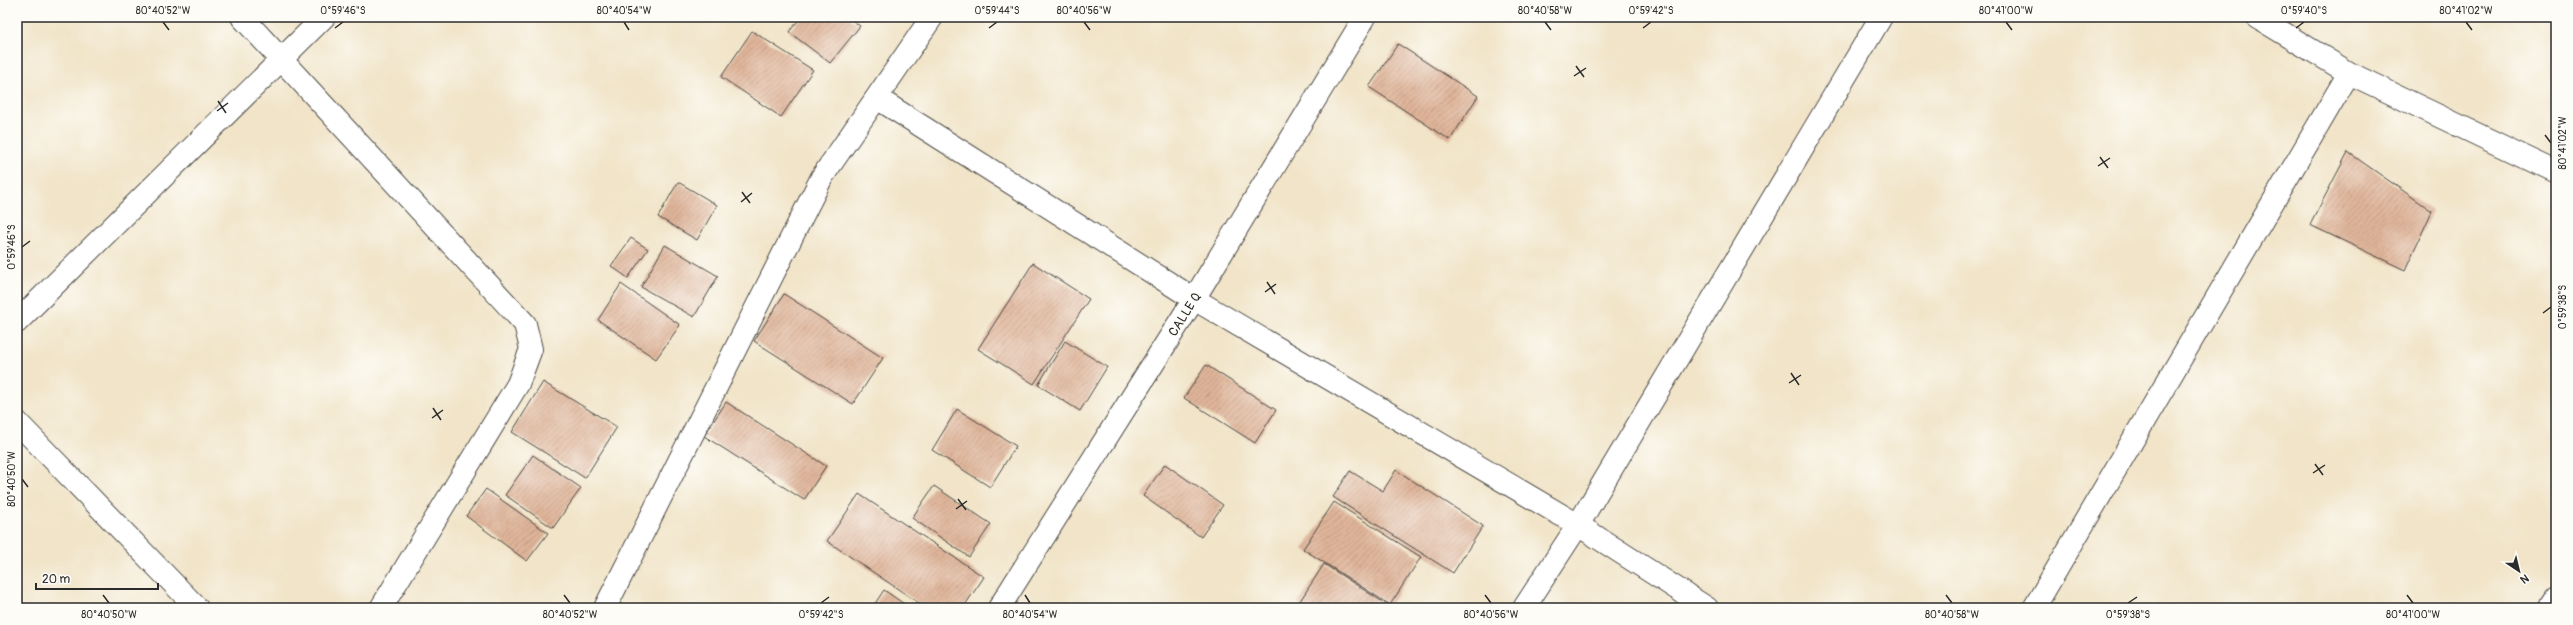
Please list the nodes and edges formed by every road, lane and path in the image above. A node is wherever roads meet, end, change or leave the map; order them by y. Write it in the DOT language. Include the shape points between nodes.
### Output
graph roads {
  1 [pos="242,17"];
  2 [pos="324,17"];
  3 [pos="932,17"];
  4 [pos="1365,17"];
  5 [pos="1881,17"];
  6 [pos="2257,17"];
  7 [pos="280,59"];
  8 [pos="2349,73"];
  9 [pos="877,98"];
  10 [pos="2556,172"];
  11 [pos="1194,299"];
  12 [pos="17,322"];
  13 [pos="17,422"];
  14 [pos="1578,525"];
  15 [pos="2556,599"];
  16 [pos="197,608"];
  17 [pos="381,608"];
  18 [pos="605,608"];
  19 [pos="999,608"];
  20 [pos="1524,608"];
  21 [pos="1707,608"];
  22 [pos="2034,608"];
  23 [pos="2550,608"];
  1 -- 7 [label="street"];
  2 -- 7 [label="street"];
  3 -- 9 [label="street"];
  4 -- 11 [label="street, CALLE Q"];
  5 -- 14 [label="street"];
  6 -- 8 [label="street"];
  7 -- 12 [label="street"];
  7 -- 17 [label="street" via="525,324 531,349 518,384"];
  8 -- 10 [label="street"];
  8 -- 22 [label="street"];
  9 -- 11 [label="street"];
  9 -- 18 [label="street" via="822,177"];
  11 -- 14 [label="street"];
  11 -- 19 [label="street, CALLE Q"];
  13 -- 16 [label="street"];
  14 -- 20 [label="street"];
  14 -- 21 [label="street"];
  15 -- 23 [label="street"];
}
